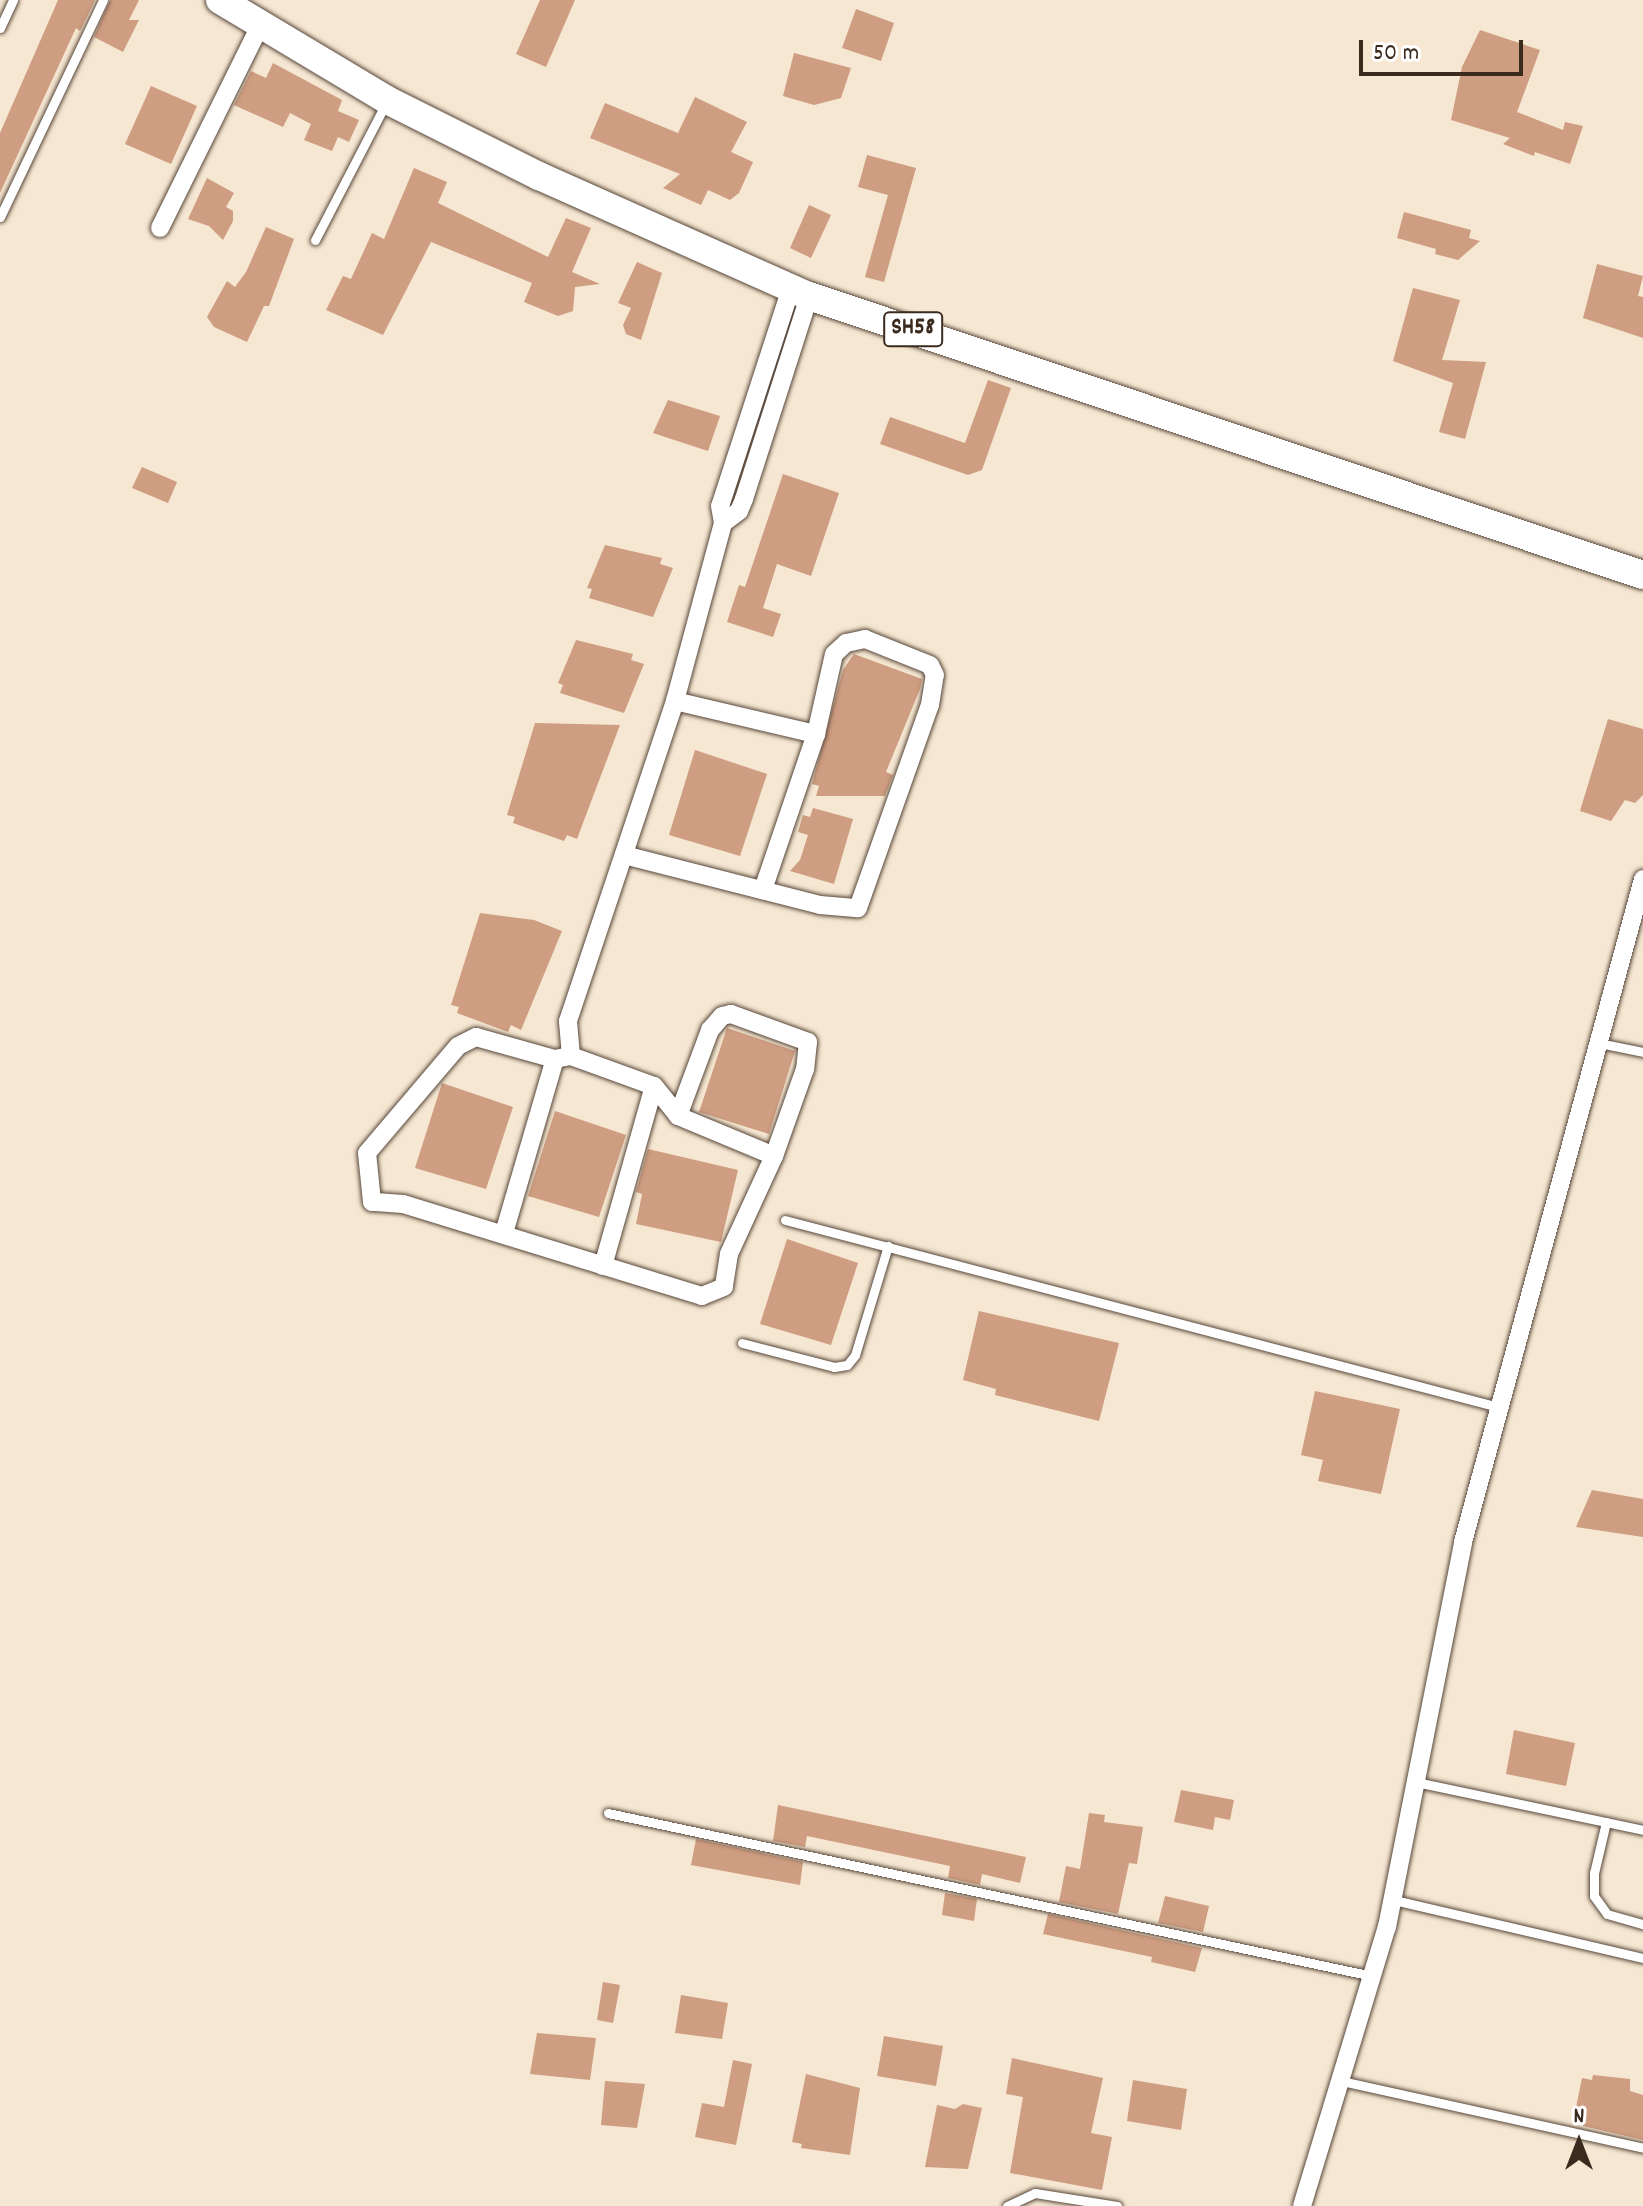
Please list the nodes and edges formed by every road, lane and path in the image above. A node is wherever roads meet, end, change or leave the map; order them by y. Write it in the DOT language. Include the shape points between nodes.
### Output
graph roads {
  1 [pos="13,0"];
  2 [pos="103,0"];
  3 [pos="220,0"];
  4 [pos="260,26"];
  5 [pos="0,28"];
  6 [pos="387,100"];
  7 [pos="0,217"];
  8 [pos="160,228"];
  9 [pos="315,240"];
  10 [pos="800,292"];
  11 [pos="1643,575"];
  12 [pos="675,701"];
  13 [pos="816,734"];
  14 [pos="624,855"];
  15 [pos="1643,879"];
  16 [pos="763,890"];
  17 [pos="1599,1043"];
  18 [pos="1643,1052"];
  19 [pos="563,1057"];
  20 [pos="654,1086"];
  21 [pos="678,1116"];
  22 [pos="774,1156"];
  23 [pos="785,1220"];
  24 [pos="504,1233"];
  25 [pos="888,1246"];
  26 [pos="603,1266"];
  27 [pos="742,1343"];
  28 [pos="1502,1408"];
  29 [pos="1416,1782"];
  30 [pos="608,1813"];
  31 [pos="1606,1822"];
  32 [pos="1643,1830"];
  33 [pos="1394,1900"];
  34 [pos="1643,1924"];
  35 [pos="1643,1958"];
  36 [pos="1373,1976"];
  37 [pos="1342,2081"];
  38 [pos="1643,2148"];
  39 [pos="1007,2206"];
  40 [pos="1117,2206"];
  41 [pos="1302,2206"];
  1 -- 5 [label="lane"];
  2 -- 7 [label="lane"];
  3 -- 4 [label="main road, SH58"];
  4 -- 6 [label="main road, SH58"];
  4 -- 8 [label="street"];
  6 -- 9 [label="lane"];
  6 -- 10 [label="main road, SH58" via="552,182"];
  10 -- 11 [label="main road, SH58"];
  10 -- 12 [label="street" via="720,506 723,523"];
  12 -- 13 [label="street"];
  12 -- 14 [label="street"];
  13 -- 16 [label="street"];
  13 -- 16 [label="street" via="834,654 846,643 865,639 930,665 935,675 932,695 858,908 845,910"];
  14 -- 16 [label="street"];
  14 -- 19 [label="street" via="568,1021"];
  15 -- 17 [label="street"];
  17 -- 18 [label="lane"];
  17 -- 28 [label="street"];
  19 -- 20 [label="street"];
  19 -- 24 [label="street"];
  19 -- 24 [label="street" via="476,1037 465,1041 367,1153 372,1202 403,1204"];
  20 -- 21 [label="street"];
  20 -- 26 [label="street"];
  21 -- 22 [label="street"];
  21 -- 22 [label="street" via="710,1030 722,1016 731,1014 802,1037 810,1051"];
  22 -- 26 [label="street" via="729,1254 724,1287 702,1296"];
  23 -- 25 [label="lane"];
  24 -- 26 [label="street"];
  25 -- 27 [label="lane" via="855,1355 847,1365 834,1367"];
  25 -- 28 [label="lane"];
  28 -- 29 [label="street" via="1463,1542"];
  29 -- 31 [label="lane"];
  29 -- 33 [label="street"];
  30 -- 36 [label="lane"];
  31 -- 32 [label="lane"];
  31 -- 34 [label="lane" via="1594,1896 1607,1914"];
  33 -- 35 [label="lane"];
  33 -- 36 [label="street"];
  36 -- 37 [label="street"];
  37 -- 38 [label="lane"];
  37 -- 41 [label="street"];
  39 -- 40 [label="lane" via="1035,2193"];
}
